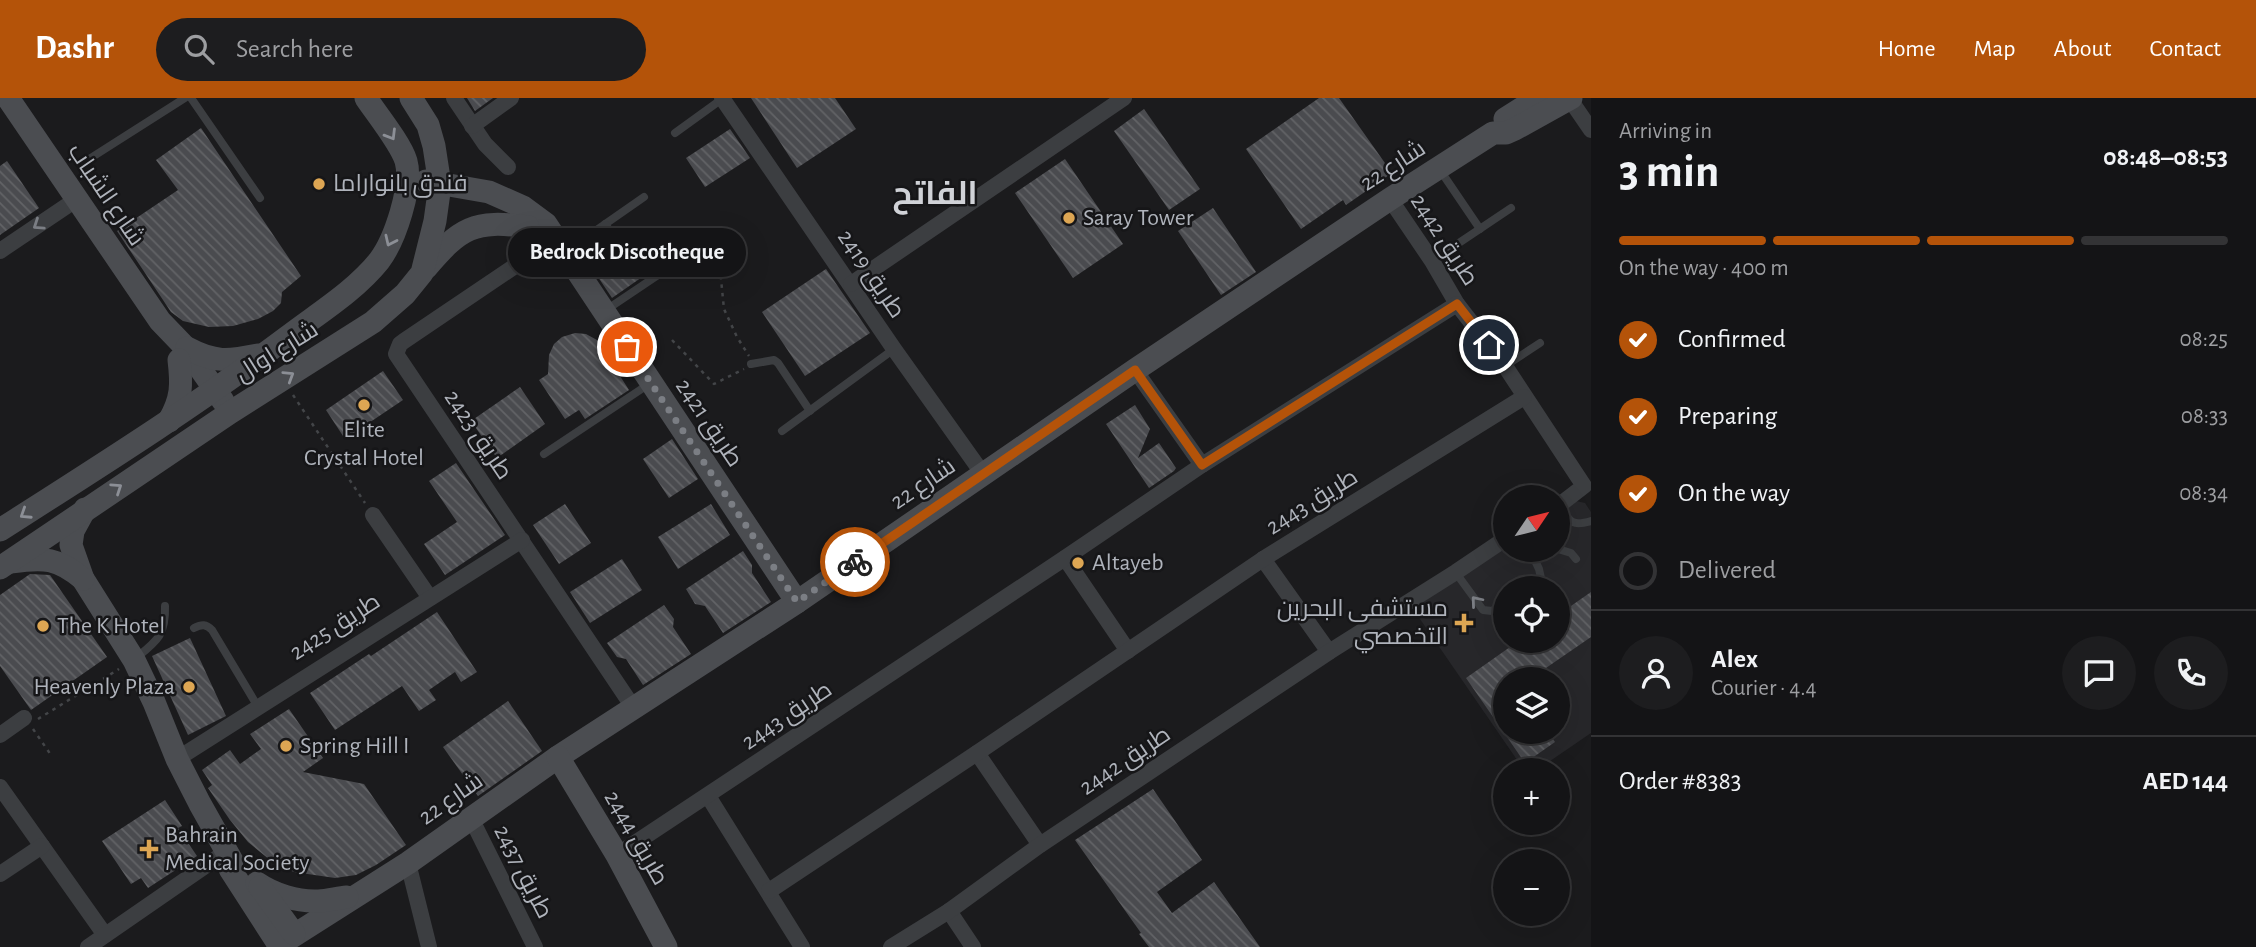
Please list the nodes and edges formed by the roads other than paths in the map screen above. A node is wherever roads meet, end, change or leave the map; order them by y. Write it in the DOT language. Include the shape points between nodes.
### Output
graph roads {
  1 [pos="8,98"];
  2 [pos="186,98"];
  3 [pos="191,98"];
  4 [pos="366,98"];
  5 [pos="411,98"];
  6 [pos="454,98"];
  7 [pos="512,98"];
  8 [pos="722,98"];
  9 [pos="1124,98"];
  10 [pos="1538,98"];
  11 [pos="1570,98"];
  12 [pos="1519,104"];
  13 [pos="472,126"];
  14 [pos="1591,130"];
  15 [pos="675,133"];
  16 [pos="1493,133"];
  17 [pos="434,146"];
  18 [pos="86,160"];
  19 [pos="508,167"];
  20 [pos="1438,168"];
  21 [pos="406,184"];
  22 [pos="439,192"];
  23 [pos="489,192"];
  24 [pos="644,197"];
  25 [pos="260,198"];
  26 [pos="77,199"];
  27 [pos="1390,199"];
  28 [pos="1511,208"];
  29 [pos="605,224"];
  30 [pos="528,227"];
  31 [pos="1480,229"];
  32 [pos="719,234"];
  33 [pos="555,239"];
  34 [pos="578,243"];
  35 [pos="0,251"];
  36 [pos="1432,261"];
  37 [pos="422,273"];
  38 [pos="581,277"];
  39 [pos="844,277"];
  40 [pos="1457,304"];
  41 [pos="604,312"];
  42 [pos="1540,342"];
  43 [pos="894,349"];
  44 [pos="182,353"];
  45 [pos="264,354"];
  46 [pos="751,365"];
  47 [pos="1505,366"];
  48 [pos="1135,370"];
  49 [pos="651,382"];
  50 [pos="210,393"];
  51 [pos="1524,397"];
  52 [pos="810,411"];
  53 [pos="226,416"];
  54 [pos="168,422"];
  55 [pos="782,431"];
  56 [pos="544,454"];
  57 [pos="1202,465"];
  58 [pos="984,474"];
  59 [pos="1588,491"];
  60 [pos="1570,500"];
  61 [pos="85,509"];
  62 [pos="373,515"];
  63 [pos="1591,521"];
  64 [pos="1570,522"];
  65 [pos="0,530"];
  66 [pos="522,540"];
  67 [pos="1493,547"];
  68 [pos="1570,553"];
  69 [pos="1065,558"];
  70 [pos="1263,559"];
  71 [pos="1576,559"];
  72 [pos="4,565"];
  73 [pos="1456,572"];
  74 [pos="83,579"];
  75 [pos="430,598"];
  76 [pos="797,602"];
  77 [pos="165,606"];
  78 [pos="1493,610"];
  79 [pos="194,628"];
  80 [pos="1128,651"];
  81 [pos="1329,652"];
  82 [pos="134,660"];
  83 [pos="633,706"];
  84 [pos="258,707"];
  85 [pos="24,718"];
  86 [pos="0,735"];
  87 [pos="977,753"];
  88 [pos="558,757"];
  89 [pos="177,759"];
  90 [pos="0,787"];
  91 [pos="708,796"];
  92 [pos="471,818"];
  93 [pos="1041,845"];
  94 [pos="42,846"];
  95 [pos="617,855"];
  96 [pos="230,856"];
  97 [pos="408,863"];
  98 [pos="0,874"];
  99 [pos="257,883"];
  100 [pos="769,891"];
  101 [pos="340,895"];
  102 [pos="949,911"];
  103 [pos="105,935"];
  104 [pos="283,942"];
  105 [pos="88,947"];
  106 [pos="429,947"];
  107 [pos="535,947"];
  108 [pos="666,947"];
  109 [pos="802,947"];
  110 [pos="891,947"];
  111 [pos="973,947"];
  1 -- 26 [label="street, شارع الشباب"];
  2 -- 18 [label="lane"];
  3 -- 25 [label="lane"];
  4 -- 21 [label="street, one-way" via="406,161"];
  5 -- 17 [label="street, شارع اوال" via="428,125"];
  6 -- 13 [label="street"];
  7 -- 13 [label="street"];
  8 -- 15 [label="lane"];
  8 -- 39 [label="street, طريق 2419"];
  9 -- 39 [label="street"];
  10 -- 12 [label="street"];
  11 -- 14 [label="street, شارع 22"];
  11 -- 16 [label="street, شارع 22" via="1515,129"];
  12 -- 16 [label="street"];
  13 -- 19 [label="street"];
  16 -- 20 [label="street, شارع 22"];
  17 -- 22 [label="street, شارع اوال"];
  17 -- 23 [label="street" via="454,170"];
  20 -- 27 [label="street, شارع 22"];
  20 -- 31 [label="lane"];
  21 -- 22 [label="street, طريق 2421"];
  21 -- 45 [label="street, شارع اوال, one-way" via="392,240 381,258 365,277"];
  22 -- 23 [label="street, طريق 2421"];
  22 -- 30 [label="street, طريق 2421"];
  22 -- 37 [label="street, شارع اوال"];
  23 -- 33 [label="street, طريق 2421" via="534,214"];
  24 -- 29 [label="lane"];
  26 -- 35 [label="street, one-way"];
  26 -- 44 [label="street, شارع الشباب"];
  27 -- 36 [label="street, طريق 2442"];
  27 -- 48 [label="street, شارع 22"];
  28 -- 31 [label="lane"];
  29 -- 34 [label="lane"];
  29 -- 38 [label="lane" via="617,247"];
  30 -- 33 [label="street, طريق 2421"];
  30 -- 37 [label="street" via="495,223 466,230 447,243"];
  31 -- 36 [label="lane"];
  32 -- 41 [label="lane"];
  33 -- 38 [label="street, طريق 2421"];
  33 -- 66 [label="street, طريق 2423" via="400,344 396,354"];
  36 -- 40 [label="street, طريق 2442"];
  53 -- 37 [label="street, شارع اوال, one-way" via="373,321"];
  38 -- 41 [label="street, طريق 2421"];
  39 -- 43 [label="street, طريق 2419"];
  40 -- 47 [label="street, طريق 2442"];
  40 -- 57 [label="street, طريق 2443"];
  41 -- 49 [label="street, طريق 2421"];
  42 -- 47 [label="lane"];
  43 -- 52 [label="lane"];
  43 -- 58 [label="street, طريق 2419"];
  44 -- 45 [label="street" via="219,361"];
  44 -- 50 [label="street, شارع الشباب"];
  44 -- 54 [label="street" via="180,395"];
  45 -- 50 [label="street, شارع اوال"];
  46 -- 52 [label="lane" via="778,363"];
  47 -- 51 [label="street, طريق 2442"];
  48 -- 57 [label="street"];
  48 -- 58 [label="street, شارع 22"];
  49 -- 56 [label="lane"];
  49 -- 76 [label="street, طريق 2421" via="680,437"];
  50 -- 53 [label="street, شارع الشباب"];
  50 -- 54 [label="street, شارع اوال"];
  51 -- 59 [label="street, طريق 2442"];
  51 -- 70 [label="street, طريق 2443"];
  52 -- 55 [label="lane"];
  61 -- 53 [label="street, شارع اوال, one-way"];
  54 -- 65 [label="street, شارع اوال, one-way"];
  57 -- 69 [label="street, طريق 2443"];
  58 -- 76 [label="street, شارع 22"];
  59 -- 60 [label="street, طريق 2442"];
  61 -- 72 [label="street, شارع اوال"];
  61 -- 74 [label="street" via="71,545"];
  62 -- 75 [label="street"];
  63 -- 64 [label="lane"];
  66 -- 75 [label="street, طريق 2425"];
  66 -- 83 [label="street, طريق 2423"];
  67 -- 73 [label="street, طريق 2442"];
  68 -- 71 [label="lane"];
  69 -- 80 [label="street"];
  69 -- 91 [label="street, طريق 2443"];
  70 -- 80 [label="street, طريق 2443"];
  70 -- 81 [label="street"];
  72 -- 74 [label="street" via="46,558"];
  78 -- 73 [label="lane, one-way" via="1483,610"];
  73 -- 81 [label="street, طريق 2442"];
  74 -- 82 [label="street"];
  75 -- 84 [label="street, طريق 2425"];
  76 -- 83 [label="street, شارع 22"];
  77 -- 82 [label="lane" via="160,637"];
  79 -- 84 [label="lane" via="207,625 212,630"];
  80 -- 87 [label="street, طريق 2443"];
  81 -- 93 [label="street, طريق 2442"];
  82 -- 89 [label="street"];
  83 -- 88 [label="street, شارع 22"];
  84 -- 89 [label="street, طريق 2425"];
  85 -- 86 [label="street"];
  87 -- 93 [label="street"];
  87 -- 100 [label="street, طريق 2443"];
  88 -- 92 [label="street, شارع 22"];
  88 -- 95 [label="street, طريق 2444"];
  89 -- 96 [label="street"];
  90 -- 94 [label="street"];
  91 -- 95 [label="street, طريق 2443"];
  91 -- 100 [label="street"];
  92 -- 97 [label="street, شارع 22"];
  92 -- 107 [label="street, طريق 2437"];
  93 -- 102 [label="street, طريق 2442"];
  94 -- 98 [label="street"];
  94 -- 103 [label="street"];
  95 -- 108 [label="street, طريق 2444"];
  96 -- 99 [label="street"];
  96 -- 103 [label="street"];
  96 -- 104 [label="street" via="230,869"];
  97 -- 101 [label="street, شارع 22"];
  97 -- 106 [label="street"];
  99 -- 101 [label="street" via="267,890 316,902"];
  99 -- 104 [label="street"];
  100 -- 109 [label="street"];
  101 -- 104 [label="street, شارع 22"];
  102 -- 110 [label="street, طريق 2442"];
  102 -- 111 [label="street"];
  103 -- 105 [label="street"];
}
